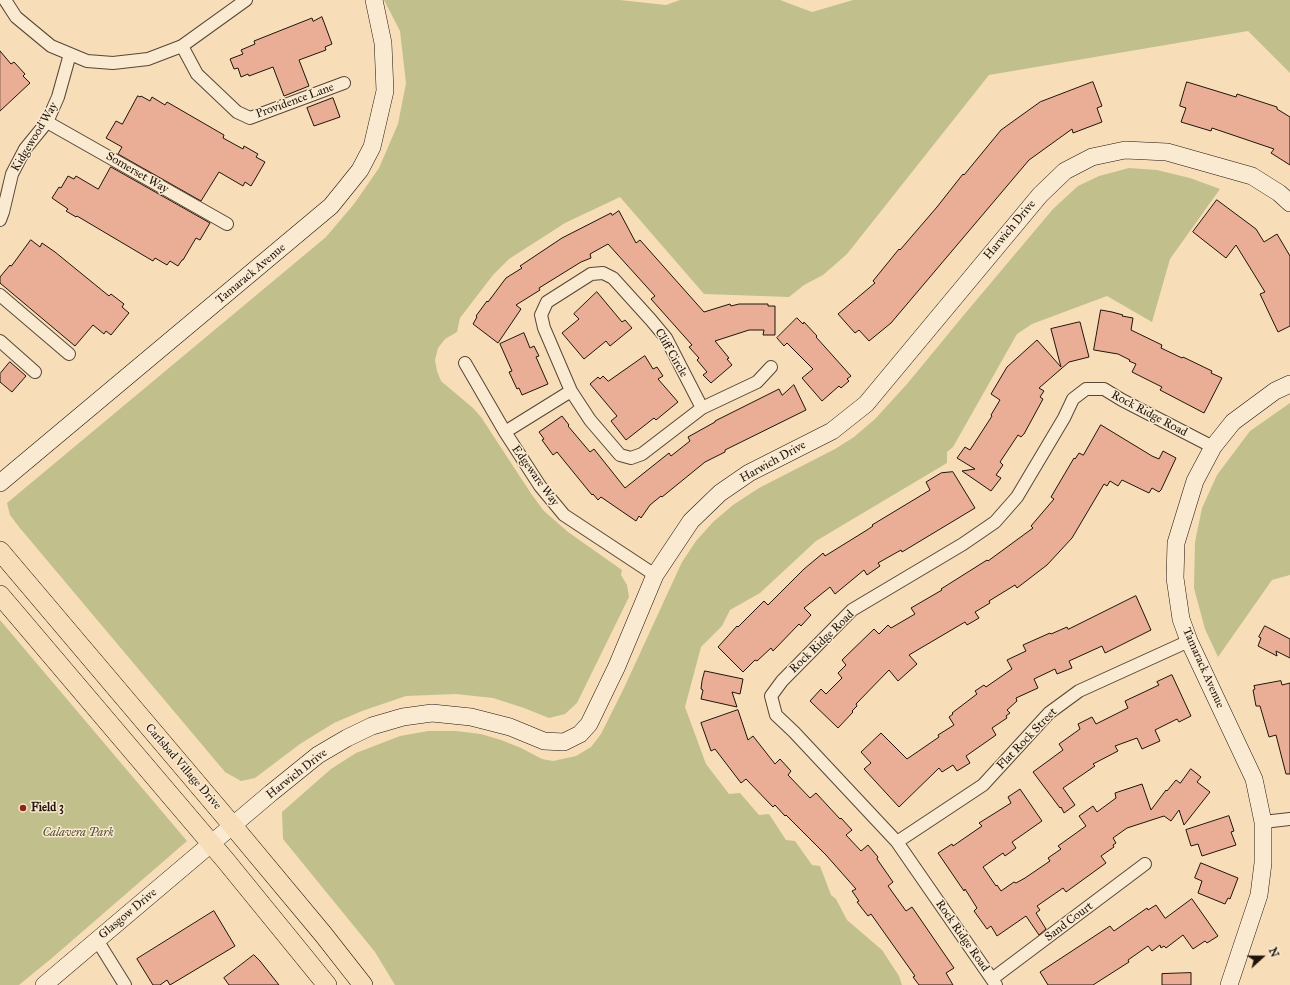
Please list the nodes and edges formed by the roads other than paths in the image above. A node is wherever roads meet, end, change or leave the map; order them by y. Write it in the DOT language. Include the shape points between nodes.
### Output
graph roads {
  1 [pos="5,0"];
  2 [pos="246,0"];
  3 [pos="374,0"];
  4 [pos="182,46"];
  5 [pos="70,54"];
  6 [pos="344,83"];
  7 [pos="47,122"];
  8 [pos="1290,203"];
  9 [pos="0,220"];
  10 [pos="227,224"];
  11 [pos="2,300"];
  12 [pos="0,341"];
  13 [pos="69,354"];
  14 [pos="465,363"];
  15 [pos="771,367"];
  16 [pos="35,372"];
  17 [pos="1290,384"];
  18 [pos="571,391"];
  19 [pos="702,408"];
  20 [pos="504,432"];
  21 [pos="1213,447"];
  22 [pos="0,483"];
  23 [pos="0,551"];
  24 [pos="655,575"];
  25 [pos="0,595"];
  26 [pos="1189,642"];
  27 [pos="1290,819"];
  28 [pos="1264,822"];
  29 [pos="233,826"];
  30 [pos="897,842"];
  31 [pos="211,844"];
  32 [pos="1146,864"];
  33 [pos="97,940"];
  34 [pos="994,982"];
  35 [pos="44,985"];
  36 [pos="125,985"];
  37 [pos="327,985"];
  38 [pos="363,985"];
  39 [pos="1229,985"];
  1 -- 5 [label="street" via="16,17 51,46"];
  2 -- 4 [label="street"];
  3 -- 22 [label="street, Tamarack Avenue" via="383,43 385,91 372,147 360,170 331,206"];
  4 -- 5 [label="street" via="148,59 113,62 87,61"];
  4 -- 6 [label="street, Providence Lane" via="197,74 237,112 250,118"];
  5 -- 7 [label="street, Kidgewood Way" via="58,97"];
  7 -- 9 [label="street, Kidgewood Way" via="25,148 12,174"];
  7 -- 10 [label="street, Somerset Way"];
  8 -- 24 [label="street, Harwich Drive" via="1252,176 1167,152 1126,150 1092,157 1065,171 1040,195 866,404 832,431 749,473 720,493 691,521"];
  11 -- 13 [label="street"];
  12 -- 16 [label="street"];
  14 -- 20 [label="street, Edgeware Way"];
  15 -- 19 [label="street" via="757,382"];
  17 -- 21 [label="street, Tamarack Avenue" via="1274,391 1233,422"];
  18 -- 19 [label="street, Cliff Circle" via="590,420 620,455 631,458 642,454"];
  18 -- 19 [label="street, Cliff Circle" via="541,315 547,302 591,274 603,272 613,278 666,338"];
  18 -- 20 [label="street"];
  20 -- 24 [label="street, Edgeware Way" via="540,486 564,514"];
  21 -- 26 [label="street, Tamarack Avenue" via="1194,481 1176,543 1174,578"];
  21 -- 30 [label="street, Rock Ridge Road" via="1104,389 1086,389 1073,399 1017,497 995,522 852,610 782,681 771,696 776,715"];
  23 -- 29 [label="main road, Carlsbad Village Drive"];
  24 -- 29 [label="street, Harwich Drive" via="617,666 589,724 580,734 564,742 544,741 510,727 471,717 432,713 403,717 372,726 318,755"];
  25 -- 31 [label="main road"];
  26 -- 28 [label="street, Tamarack Avenue" via="1254,779"];
  26 -- 30 [label="street, Flat Rock Street" via="1079,691 1049,713 983,785"];
  27 -- 28 [label="street"];
  28 -- 39 [label="street, Tamarack Avenue" via="1259,895"];
  29 -- 31 [label="street, Harwich Drive"];
  29 -- 38 [label="main road, Carlsbad Village Drive"];
  30 -- 34 [label="street, Rock Ridge Road"];
  31 -- 33 [label="street, Glasgow Drive"];
  31 -- 37 [label="main road"];
  32 -- 34 [label="street, Sand Court"];
  33 -- 35 [label="street, Glasgow Drive"];
  33 -- 36 [label="street"];
}
